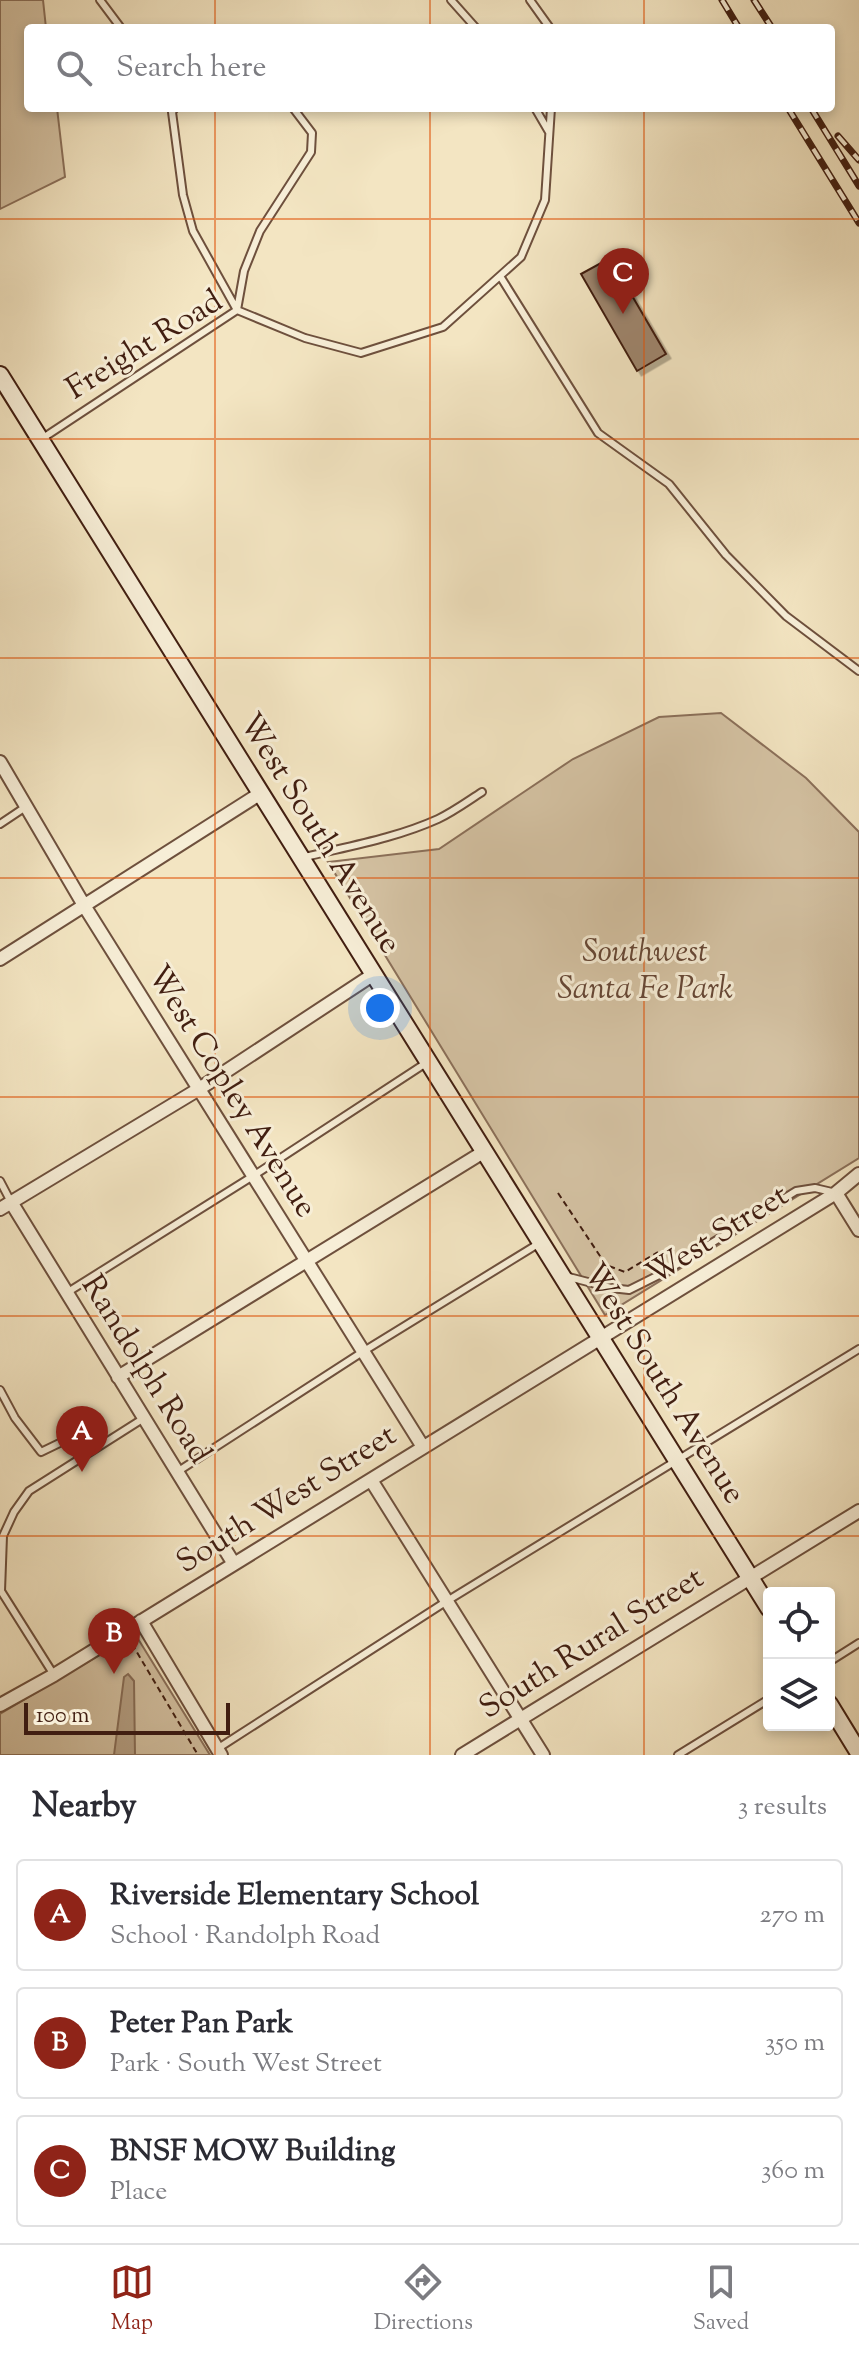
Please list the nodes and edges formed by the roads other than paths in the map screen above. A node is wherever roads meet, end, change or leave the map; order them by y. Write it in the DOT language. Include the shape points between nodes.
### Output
graph roads {
  1 [pos="100,0"];
  2 [pos="451,0"];
  3 [pos="530,0"];
  4 [pos="118,24"];
  5 [pos="472,24"];
  6 [pos="547,24"];
  7 [pos="173,112"];
  8 [pos="296,112"];
  9 [pos="537,112"];
  10 [pos="551,112"];
  11 [pos="549,132"];
  12 [pos="500,276"];
  13 [pos="237,310"];
  14 [pos="0,375"];
  15 [pos="40,440"];
  16 [pos="859,671"];
  17 [pos="0,762"];
  18 [pos="482,792"];
  19 [pos="261,793"];
  20 [pos="27,806"];
  21 [pos="0,824"];
  22 [pos="301,857"];
  23 [pos="85,907"];
  24 [pos="0,959"];
  25 [pos="374,974"];
  26 [pos="429,1061"];
  27 [pos="199,1089"];
  28 [pos="485,1151"];
  29 [pos="859,1174"];
  30 [pos="253,1176"];
  31 [pos="0,1181"];
  32 [pos="836,1193"];
  33 [pos="6,1205"];
  34 [pos="859,1230"];
  35 [pos="541,1242"];
  36 [pos="307,1261"];
  37 [pos="562,1275"];
  38 [pos="67,1293"];
  39 [pos="601,1338"];
  40 [pos="859,1349"];
  41 [pos="364,1351"];
  42 [pos="118,1377"];
  43 [pos="0,1390"];
  44 [pos="144,1418"];
  45 [pos="423,1447"];
  46 [pos="87,1454"];
  47 [pos="677,1460"];
  48 [pos="177,1472"];
  49 [pos="371,1480"];
  50 [pos="859,1511"];
  51 [pos="234,1564"];
  52 [pos="750,1577"];
  53 [pos="763,1598"];
  54 [pos="447,1601"];
  55 [pos="141,1621"];
  56 [pos="859,1643"];
  57 [pos="834,1659"];
  58 [pos="54,1675"];
  59 [pos="763,1703"];
  60 [pos="0,1705"];
  61 [pos="835,1714"];
  62 [pos="521,1719"];
  63 [pos="219,1752"];
  64 [pos="859,1753"];
  65 [pos="462,1755"];
  66 [pos="543,1755"];
  67 [pos="678,1755"];
  1 -- 4 [label="lane"];
  2 -- 5 [label="lane"];
  3 -- 6 [label="lane"];
  7 -- 13 [label="lane" via="183,195 193,231"];
  8 -- 13 [label="lane" via="312,133 311,152 260,231 244,271"];
  9 -- 11 [label="lane"];
  10 -- 11 [label="lane, Freight Road"];
  11 -- 12 [label="lane, Freight Road" via="545,200 521,257"];
  12 -- 13 [label="lane, Freight Road" via="443,327 361,353 305,338"];
  12 -- 16 [label="lane" via="598,433 669,484 726,555 786,616"];
  13 -- 15 [label="lane, Freight Road"];
  14 -- 15 [label="main road, West South Avenue"];
  15 -- 19 [label="main road, West South Avenue"];
  17 -- 20 [label="street, West Copley Avenue"];
  18 -- 22 [label="lane" via="412,829"];
  19 -- 22 [label="main road, West South Avenue"];
  19 -- 23 [label="street"];
  20 -- 21 [label="lane"];
  20 -- 23 [label="street, West Copley Avenue"];
  22 -- 25 [label="main road, West South Avenue"];
  23 -- 24 [label="street"];
  23 -- 27 [label="street, West Copley Avenue"];
  25 -- 26 [label="main road, West South Avenue"];
  25 -- 27 [label="street"];
  26 -- 28 [label="main road, West South Avenue"];
  26 -- 30 [label="lane"];
  27 -- 30 [label="street, West Copley Avenue"];
  27 -- 33 [label="street"];
  28 -- 35 [label="main road, West South Avenue"];
  28 -- 36 [label="street"];
  29 -- 32 [label="street, West Street"];
  30 -- 36 [label="street, West Copley Avenue"];
  30 -- 38 [label="lane"];
  31 -- 33 [label="lane"];
  32 -- 34 [label="street"];
  32 -- 37 [label="lane" via="796,1191 629,1290"];
  32 -- 39 [label="street, West Street"];
  33 -- 38 [label="street, Randolph Road"];
  35 -- 37 [label="main road, West South Avenue"];
  35 -- 41 [label="lane"];
  36 -- 41 [label="street, West Copley Avenue"];
  36 -- 42 [label="street"];
  37 -- 39 [label="main road, West South Avenue"];
  38 -- 42 [label="street, Randolph Road"];
  39 -- 45 [label="street, South West Street"];
  39 -- 47 [label="main road, West South Avenue"];
  40 -- 47 [label="lane"];
  41 -- 45 [label="street, West Copley Avenue"];
  41 -- 48 [label="lane"];
  42 -- 44 [label="street, Randolph Road"];
  43 -- 46 [label="lane" via="41,1452 72,1437"];
  44 -- 46 [label="lane"];
  44 -- 48 [label="street, Randolph Road"];
  45 -- 49 [label="street, South West Street"];
  46 -- 58 [label="lane" via="29,1491 3,1536 1,1591"];
  47 -- 52 [label="main road, West South Avenue"];
  47 -- 54 [label="lane"];
  48 -- 51 [label="street, Randolph Road"];
  49 -- 51 [label="street, South West Street"];
  49 -- 54 [label="street"];
  50 -- 52 [label="street, South Rural Street"];
  51 -- 55 [label="street, South West Street"];
  52 -- 53 [label="main road, West South Avenue"];
  52 -- 62 [label="street, South Rural Street"];
  54 -- 62 [label="street"];
  54 -- 63 [label="lane"];
  55 -- 58 [label="street, South West Street"];
  55 -- 63 [label="street"];
  56 -- 57 [label="lane"];
  58 -- 60 [label="street, South West Street"];
  59 -- 67 [label="lane"];
  61 -- 64 [label="main road"];
  62 -- 65 [label="street, South Rural Street"];
  62 -- 66 [label="street"];
}
